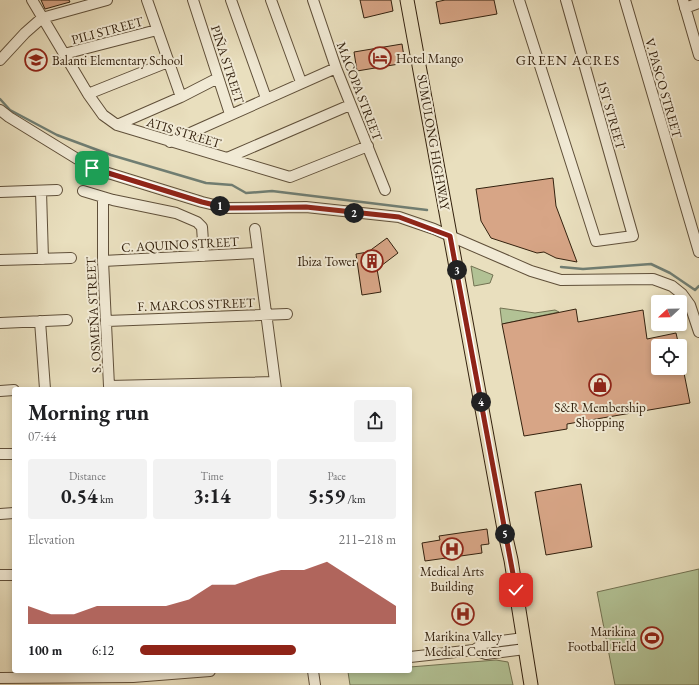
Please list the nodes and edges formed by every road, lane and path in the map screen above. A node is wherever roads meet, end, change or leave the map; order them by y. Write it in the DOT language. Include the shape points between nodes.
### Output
graph roads {
  1 [pos="32,0"];
  2 [pos="107,0"];
  3 [pos="147,0"];
  4 [pos="193,0"];
  5 [pos="230,0"];
  6 [pos="271,0"];
  7 [pos="313,0"];
  8 [pos="407,0"];
  9 [pos="519,0"];
  10 [pos="566,0"];
  11 [pos="625,0"];
  12 [pos="699,3"];
  13 [pos="684,4"];
  14 [pos="42,18"];
  15 [pos="157,30"];
  16 [pos="64,54"];
  17 [pos="699,55"];
  18 [pos="0,60"];
  19 [pos="168,62"];
  20 [pos="336,68"];
  21 [pos="218,78"];
  22 [pos="300,82"];
  23 [pos="88,94"];
  24 [pos="181,97"];
  25 [pos="266,98"];
  26 [pos="350,104"];
  27 [pos="0,110"];
  28 [pos="230,114"];
  29 [pos="117,125"];
  30 [pos="170,142"];
  31 [pos="368,146"];
  32 [pos="227,158"];
  33 [pos="57,190"];
  34 [pos="83,190"];
  35 [pos="385,190"];
  36 [pos="41,191"];
  37 [pos="0,192"];
  38 [pos="103,198"];
  39 [pos="255,229"];
  40 [pos="450,233"];
  41 [pos="699,252"];
  42 [pos="258,253"];
  43 [pos="204,256"];
  44 [pos="71,258"];
  45 [pos="43,259"];
  46 [pos="0,260"];
  47 [pos="103,260"];
  48 [pos="265,314"];
  49 [pos="287,314"];
  50 [pos="67,320"];
  51 [pos="40,321"];
  52 [pos="107,321"];
  53 [pos="0,323"];
  54 [pos="698,326"];
  55 [pos="276,385"];
  56 [pos="45,387"];
  57 [pos="12,390"];
  58 [pos="0,391"];
  59 [pos="0,454"];
  60 [pos="12,454"];
  61 [pos="12,513"];
  62 [pos="0,514"];
  63 [pos="0,574"];
  64 [pos="12,574"];
  65 [pos="524,644"];
  66 [pos="412,656"];
  67 [pos="184,673"];
  68 [pos="313,673"];
  69 [pos="0,678"];
  70 [pos="315,685"];
  71 [pos="531,685"];
  1 -- 14 [label="street, ATIS STREET"];
  2 -- 14 [label="street"];
  3 -- 15 [label="street"];
  4 -- 21 [label="street, PIÑA STREET"];
  5 -- 25 [label="street"];
  6 -- 22 [label="street"];
  7 -- 20 [label="street, MACOPA STREET"];
  8 -- 40 [label="main road, SUMULONG HIGHWAY"];
  9 -- 10 [label="street, 1ST STREET" via="596,241 632,236"];
  11 -- 41 [label="street, V. PASCO STREET"];
  12 -- 13 [label="street"];
  13 -- 17 [label="street"];
  14 -- 16 [label="street, ATIS STREET"];
  14 -- 18 [label="street"];
  15 -- 16 [label="street, PILI STREET"];
  15 -- 19 [label="street"];
  16 -- 23 [label="street, ATIS STREET"];
  19 -- 23 [label="street"];
  19 -- 24 [label="street"];
  20 -- 22 [label="street"];
  20 -- 26 [label="street, MACOPA STREET"];
  21 -- 24 [label="street"];
  21 -- 28 [label="street, PIÑA STREET"];
  22 -- 25 [label="street"];
  23 -- 29 [label="street, ATIS STREET" via="103,115"];
  24 -- 29 [label="street"];
  25 -- 28 [label="street"];
  26 -- 31 [label="street, MACOPA STREET"];
  26 -- 32 [label="street"];
  27 -- 40 [label="street" via="92,168 202,202 227,208 306,207 399,217"];
  28 -- 30 [label="street"];
  29 -- 30 [label="street, ATIS STREET"];
  30 -- 32 [label="street, ATIS STREET"];
  31 -- 32 [label="street, ATIS STREET" via="290,177"];
  31 -- 35 [label="street, MACOPA STREET"];
  33 -- 36 [label="street"];
  34 -- 38 [label="street"];
  36 -- 37 [label="street"];
  36 -- 45 [label="street"];
  38 -- 43 [label="street" via="176,213 197,222 202,227"];
  38 -- 47 [label="street, S. OSMEÑA STREET"];
  39 -- 42 [label="street"];
  40 -- 54 [label="street" via="531,271 561,280 652,278 672,286 682,294 690,305"];
  40 -- 65 [label="main road, SUMULONG HIGHWAY" via="511,560"];
  42 -- 43 [label="street, C. AQUINO STREET"];
  42 -- 48 [label="street"];
  43 -- 47 [label="street, C. AQUINO STREET"];
  44 -- 45 [label="street"];
  45 -- 46 [label="street"];
  47 -- 52 [label="street, S. OSMEÑA STREET"];
  48 -- 49 [label="street, F. MARCOS STREET"];
  48 -- 52 [label="street, F. MARCOS STREET"];
  48 -- 55 [label="street"];
  50 -- 51 [label="street"];
  51 -- 53 [label="street"];
  51 -- 56 [label="street"];
  52 -- 55 [label="street, S. OSMEÑA STREET" via="110,386"];
  57 -- 58 [label="street"];
  59 -- 60 [label="street"];
  61 -- 62 [label="street"];
  63 -- 64 [label="street"];
  65 -- 66 [label="street" via="485,643 474,650"];
  65 -- 71 [label="main road, SUMULONG HIGHWAY"];
  67 -- 69 [label="street" via="133,677"];
  68 -- 70 [label="street"];
}
